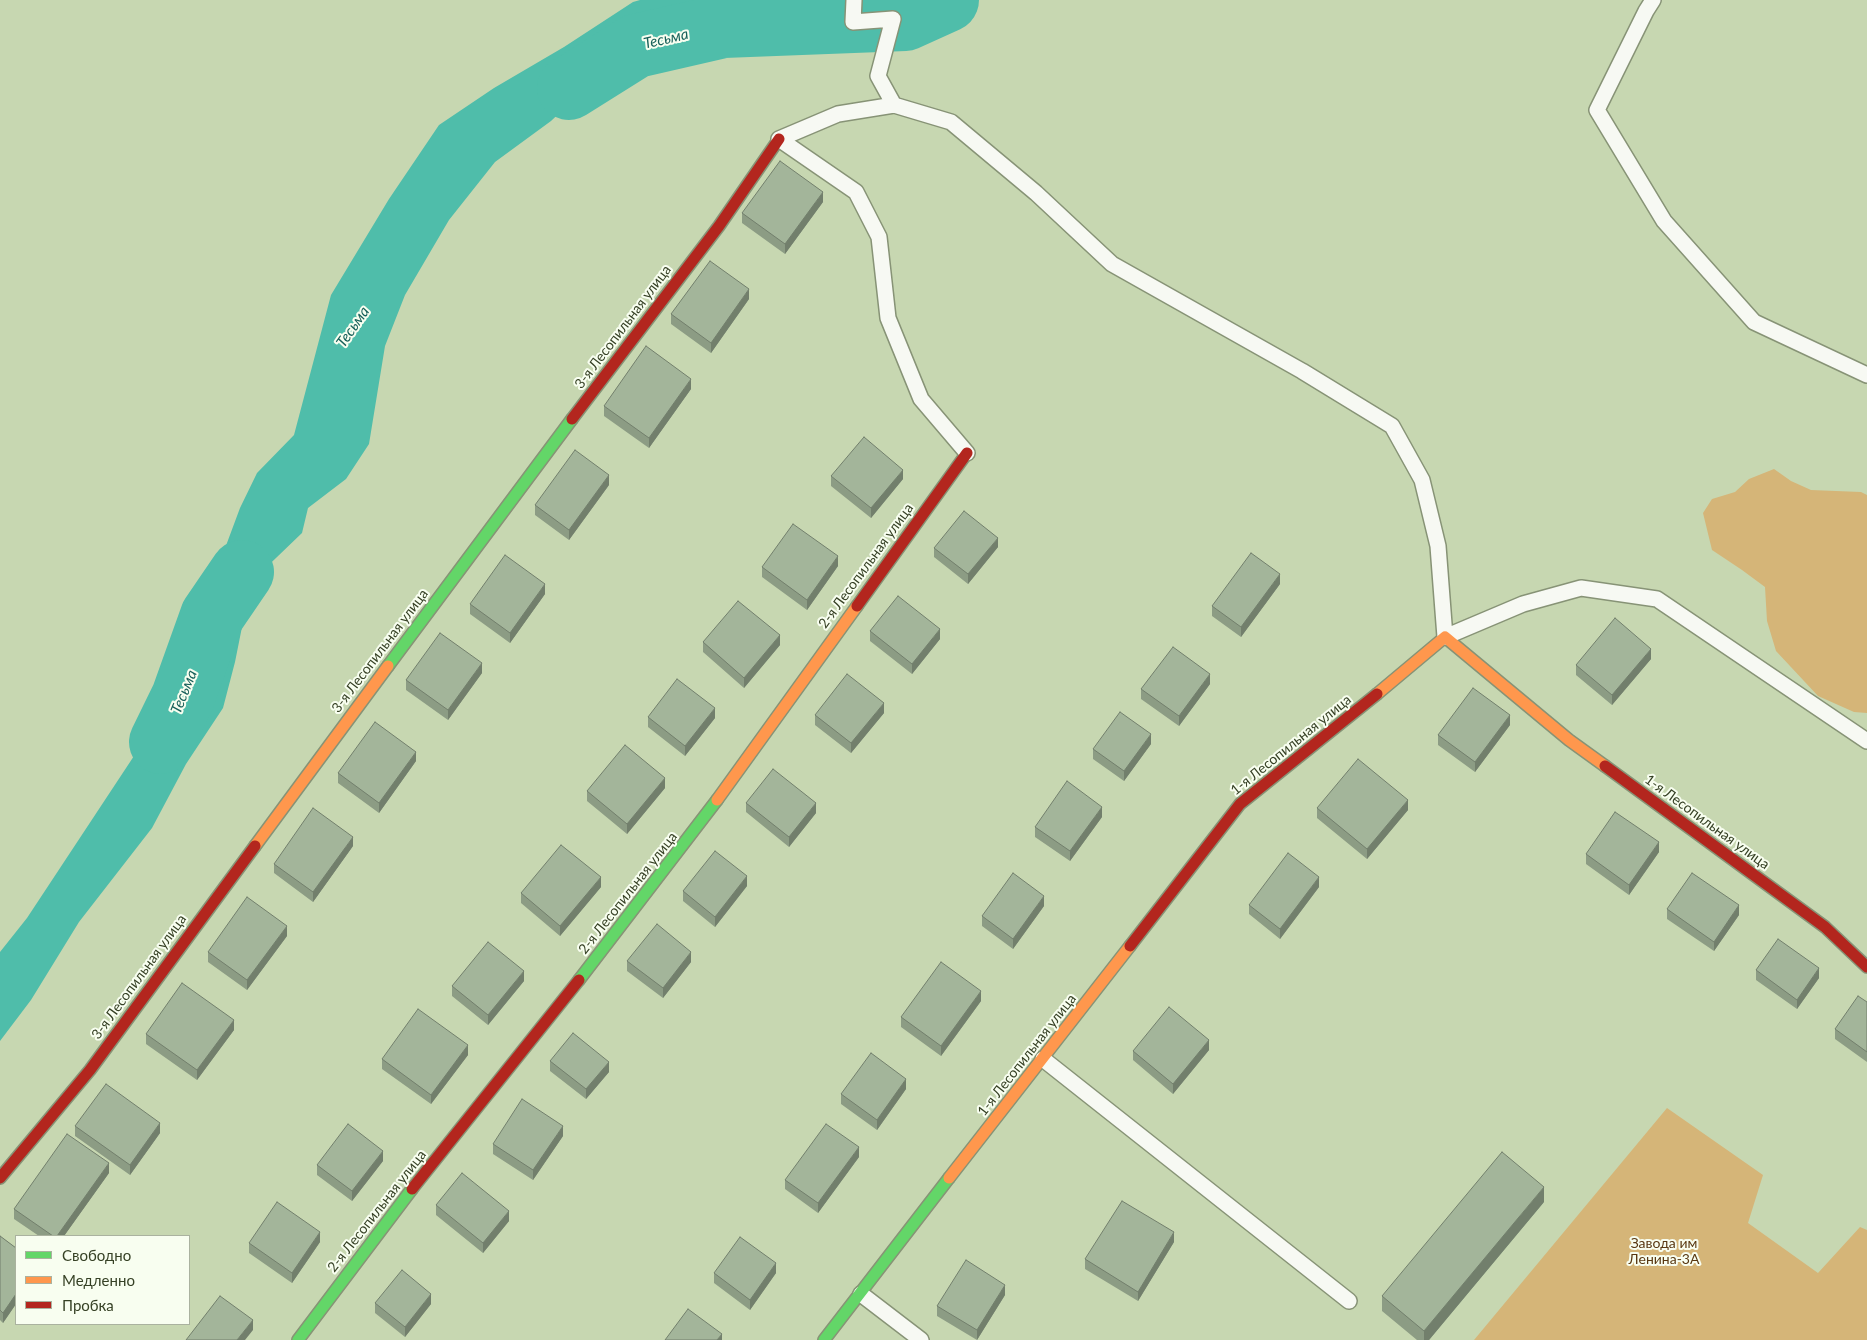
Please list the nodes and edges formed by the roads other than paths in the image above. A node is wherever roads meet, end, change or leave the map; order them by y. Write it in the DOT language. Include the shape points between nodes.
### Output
graph roads {
  1 [pos="854,0"];
  2 [pos="1653,0"];
  3 [pos="894,105"];
  4 [pos="779,140"];
  5 [pos="1867,375"];
  6 [pos="967,452"];
  7 [pos="1445,637"];
  8 [pos="1867,741"];
  9 [pos="1867,967"];
  10 [pos="1043,1059"];
  11 [pos="0,1178"];
  12 [pos="861,1294"];
  13 [pos="1349,1302"];
  14 [pos="298,1340"];
  15 [pos="824,1340"];
  16 [pos="921,1340"];
  1 -- 3 [label="lane" via="853,22 893,19 878,76"];
  2 -- 5 [label="lane" via="1597,110 1664,221 1754,322"];
  3 -- 4 [label="lane" via="838,114"];
  3 -- 7 [label="lane" via="951,122 1036,193 1112,264 1302,371 1392,426 1422,480 1438,546"];
  4 -- 6 [label="lane" via="856,192 879,237 888,318 921,399"];
  4 -- 11 [label="street, 3-я Лесопильная улица" via="719,226 376,682 90,1070"];
  6 -- 14 [label="street, 2-я Лесопильная улица" via="711,809 400,1204"];
  7 -- 8 [label="lane" via="1523,604 1581,588 1657,599"];
  7 -- 9 [label="street, 1-я Лесопильная улица" via="1569,740 1825,927"];
  7 -- 10 [label="street, 1-я Лесопильная улица" via="1240,804"];
  10 -- 12 [label="street, 1-я Лесопильная улица"];
  10 -- 13 [label="lane"];
  12 -- 15 [label="street, 1-я Лесопильная улица"];
  12 -- 16 [label="lane"];
}
